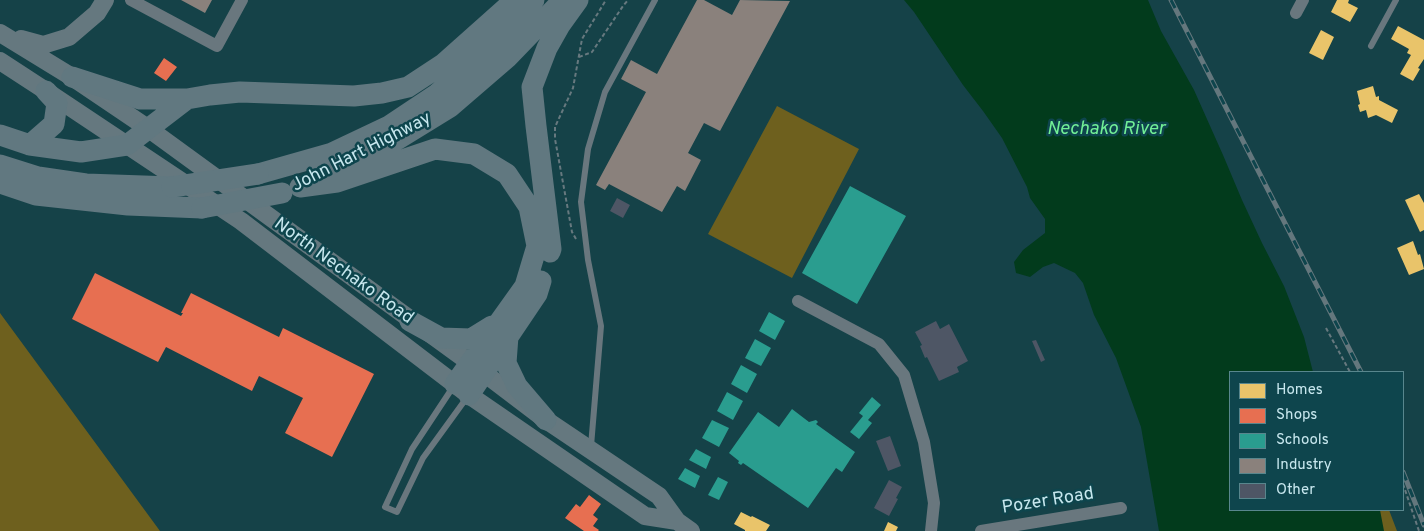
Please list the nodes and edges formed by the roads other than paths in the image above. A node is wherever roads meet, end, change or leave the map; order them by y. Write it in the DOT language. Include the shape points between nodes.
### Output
graph roads {
  1 [pos="106,0"];
  2 [pos="131,0"];
  3 [pos="242,0"];
  4 [pos="514,0"];
  5 [pos="534,0"];
  6 [pos="563,0"];
  7 [pos="578,0"];
  8 [pos="656,0"];
  9 [pos="1303,0"];
  10 [pos="1396,0"];
  11 [pos="1296,13"];
  12 [pos="2,34"];
  13 [pos="1371,46"];
  14 [pos="0,61"];
  15 [pos="72,77"];
  16 [pos="46,91"];
  17 [pos="187,99"];
  18 [pos="148,129"];
  19 [pos="0,135"];
  20 [pos="30,145"];
  21 [pos="127,145"];
  22 [pos="0,165"];
  23 [pos="0,182"];
  24 [pos="291,190"];
  25 [pos="798,301"];
  26 [pos="410,321"];
  27 [pos="502,330"];
  28 [pos="477,368"];
  29 [pos="462,390"];
  30 [pos="546,420"];
  31 [pos="590,450"];
  32 [pos="1121,508"];
  33 [pos="684,526"];
  34 [pos="931,531"];
  35 [pos="981,531"];
  1 -- 12 [label="main road" via="97,13 69,37 43,45"];
  2 -- 3 [label="street" via="217,46"];
  4 -- 17 [label="highway" via="444,64 408,87 354,96 240,92"];
  5 -- 22 [label="highway, John Hart Highway, bridge" via="492,46 437,94 389,126 332,154 258,174 172,187 86,184 38,177"];
  6 -- 24 [label="highway, John Hart Highway" via="508,57 450,108 398,139"];
  7 -- 27 [label="highway" via="547,48 532,87 551,249 537,294"];
  8 -- 31 [label="lane" via="605,92 588,149 581,202 601,326"];
  9 -- 11 [label="street"];
  10 -- 13 [label="lane"];
  12 -- 15 [label="main road, North Nechako Road"];
  14 -- 16 [label="main road, North Nechako Road"];
  15 -- 17 [label="highway" via="140,99"];
  15 -- 18 [label="main road, North Nechako Road"];
  16 -- 20 [label="highway" via="57,103 54,124"];
  16 -- 21 [label="main road, North Nechako Road"];
  17 -- 18 [label="highway"];
  18 -- 21 [label="highway"];
  18 -- 26 [label="main road, North Nechako Road"];
  19 -- 20 [label="highway"];
  20 -- 21 [label="highway" via="81,152"];
  21 -- 29 [label="main road, North Nechako Road" via="241,221"];
  23 -- 24 [label="highway, John Hart Highway, bridge" via="36,195 128,205 202,208"];
  24 -- 27 [label="highway" via="337,182 435,150 474,154 507,174 529,207 537,246 525,286"];
  25 -- 34 [label="street" via="879,344 904,375 924,442 934,504"];
  26 -- 27 [label="highway" via="441,338 471,339"];
  26 -- 28 [label="main road, North Nechako Road"];
  27 -- 28 [label="highway"];
  27 -- 30 [label="highway" via="506,363 518,386"];
  28 -- 29 [label="highway"];
  28 -- 30 [label="main road, North Nechako Road"];
  29 -- 29 [label="lane" via="412,450 385,507 397,512"];
  29 -- 33 [label="main road, North Nechako Road" via="645,516"];
  30 -- 31 [label="main road, North Nechako Road"];
  31 -- 33 [label="main road, North Nechako Road" via="659,496"];
  32 -- 35 [label="street, Pozer Road"];
}
